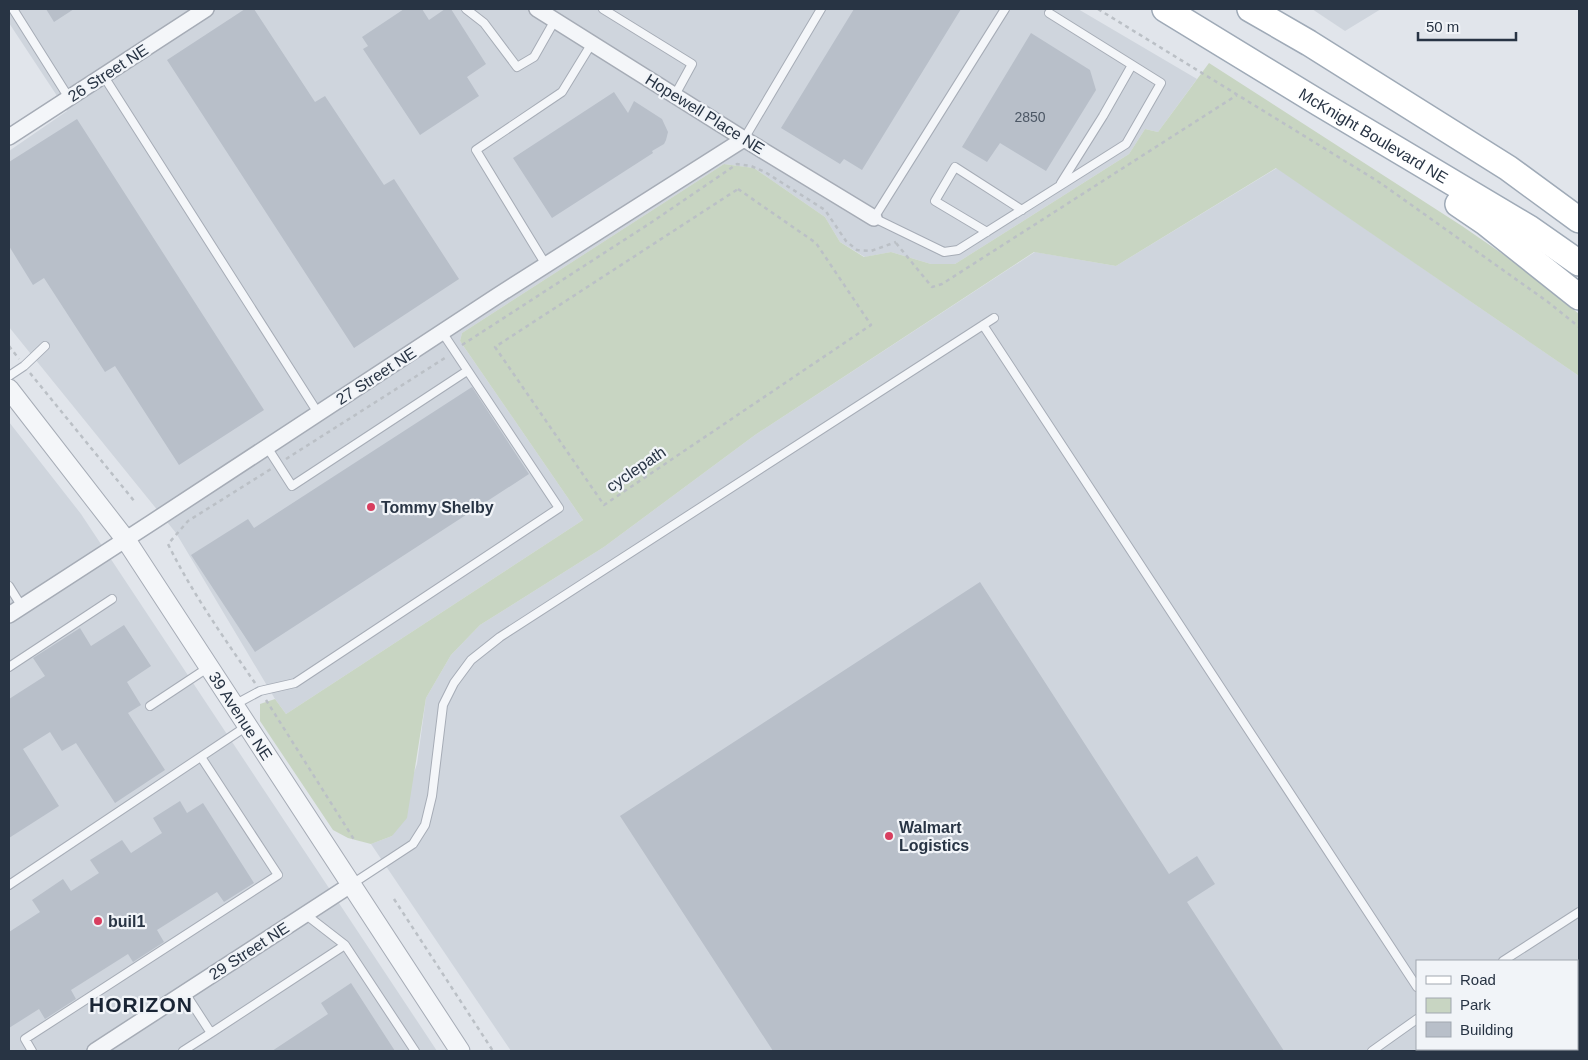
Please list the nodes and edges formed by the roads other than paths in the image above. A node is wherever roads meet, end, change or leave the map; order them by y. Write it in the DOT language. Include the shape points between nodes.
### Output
graph roads {
  1 [pos="13,9"];
  2 [pos="206,9"];
  3 [pos="466,9"];
  4 [pos="537,9"];
  5 [pos="603,9"];
  6 [pos="821,9"];
  7 [pos="1005,9"];
  8 [pos="1165,9"];
  9 [pos="1250,9"];
  10 [pos="1050,13"];
  11 [pos="555,20"];
  12 [pos="592,43"];
  13 [pos="1132,64"];
  14 [pos="102,75"];
  15 [pos="675,95"];
  16 [pos="69,98"];
  17 [pos="1319,103"];
  18 [pos="9,137"];
  19 [pos="744,139"];
  20 [pos="1508,168"];
  21 [pos="1059,186"];
  22 [pos="1579,200"];
  23 [pos="1022,210"];
  24 [pos="874,218"];
  25 [pos="1579,220"];
  26 [pos="987,232"];
  27 [pos="1579,263"];
  28 [pos="546,265"];
  29 [pos="1579,297"];
  30 [pos="994,318"];
  31 [pos="983,325"];
  32 [pos="442,332"];
  33 [pos="45,346"];
  34 [pos="467,371"];
  35 [pos="9,376"];
  36 [pos="9,389"];
  37 [pos="318,413"];
  38 [pos="267,447"];
  39 [pos="126,540"];
  40 [pos="9,586"];
  41 [pos="112,599"];
  42 [pos="22,606"];
  43 [pos="9,615"];
  44 [pos="9,667"];
  45 [pos="209,667"];
  46 [pos="150,706"];
  47 [pos="234,706"];
  48 [pos="247,726"];
  49 [pos="201,757"];
  50 [pos="352,884"];
  51 [pos="9,885"];
  52 [pos="1579,912"];
  53 [pos="305,914"];
  54 [pos="345,945"];
  55 [pos="1505,960"];
  56 [pos="1416,985"];
  57 [pos="185,993"];
  58 [pos="1416,1020"];
  59 [pos="211,1033"];
  60 [pos="32,1051"];
  61 [pos="95,1051"];
  62 [pos="183,1051"];
  63 [pos="416,1051"];
  64 [pos="460,1051"];
  65 [pos="1372,1051"];
  1 -- 16 [label="lane"];
  2 -- 14 [label="street, 26 Street NE"];
  3 -- 11 [label="lane" via="484,23 517,67 534,57"];
  4 -- 11 [label="street, Hopewell Place NE"];
  5 -- 15 [label="lane" via="692,64"];
  6 -- 19 [label="lane"];
  7 -- 24 [label="lane"];
  8 -- 17 [label="main road, McKnight Boulevard NE"];
  9 -- 20 [label="main road"];
  10 -- 13 [label="lane"];
  11 -- 12 [label="street, Hopewell Place NE"];
  12 -- 15 [label="street, Hopewell Place NE"];
  12 -- 28 [label="lane" via="562,92 476,150"];
  13 -- 21 [label="lane"];
  13 -- 21 [label="lane" via="1161,83 1126,144"];
  14 -- 16 [label="street, 26 Street NE"];
  14 -- 37 [label="lane"];
  15 -- 19 [label="street, Hopewell Place NE"];
  16 -- 18 [label="street, 26 Street NE"];
  17 -- 27 [label="main road, McKnight Boulevard NE" via="1529,228"];
  17 -- 29 [label="main road" via="1342,128 1486,223"];
  19 -- 24 [label="street, Hopewell Place NE"];
  19 -- 28 [label="street, 27 Street NE"];
  20 -- 22 [label="main road" via="1545,176"];
  20 -- 25 [label="main road"];
  21 -- 23 [label="lane"];
  23 -- 26 [label="lane"];
  23 -- 26 [label="lane" via="956,167 935,201"];
  24 -- 26 [label="lane" via="944,252 958,250"];
  28 -- 32 [label="street, 27 Street NE"];
  30 -- 31 [label="lane"];
  31 -- 50 [label="lane" via="500,637 470,660 443,705 432,796 425,825 413,844"];
  31 -- 56 [label="lane"];
  32 -- 34 [label="lane"];
  32 -- 37 [label="street, 27 Street NE"];
  33 -- 35 [label="lane"];
  34 -- 38 [label="lane" via="292,486"];
  34 -- 47 [label="lane" via="559,508 295,682 260,691"];
  36 -- 39 [label="street, 39 Avenue NE"];
  37 -- 38 [label="street, 27 Street NE"];
  38 -- 39 [label="street, 27 Street NE"];
  39 -- 42 [label="street, 27 Street NE"];
  39 -- 45 [label="street, 39 Avenue NE"];
  40 -- 42 [label="lane"];
  41 -- 44 [label="lane"];
  42 -- 43 [label="street, 27 Street NE"];
  45 -- 46 [label="lane"];
  45 -- 47 [label="street, 39 Avenue NE"];
  47 -- 48 [label="street, 39 Avenue NE"];
  48 -- 49 [label="lane"];
  48 -- 50 [label="street, 39 Avenue NE"];
  49 -- 51 [label="lane"];
  49 -- 60 [label="lane" via="278,875 25,1039"];
  50 -- 53 [label="street, 29 Street NE"];
  50 -- 64 [label="street, 39 Avenue NE"];
  52 -- 55 [label="lane"];
  53 -- 54 [label="lane"];
  53 -- 57 [label="street, 29 Street NE"];
  54 -- 59 [label="lane"];
  54 -- 63 [label="lane"];
  57 -- 59 [label="lane"];
  57 -- 61 [label="street, 29 Street NE"];
  58 -- 65 [label="lane"];
  59 -- 62 [label="lane"];
}
